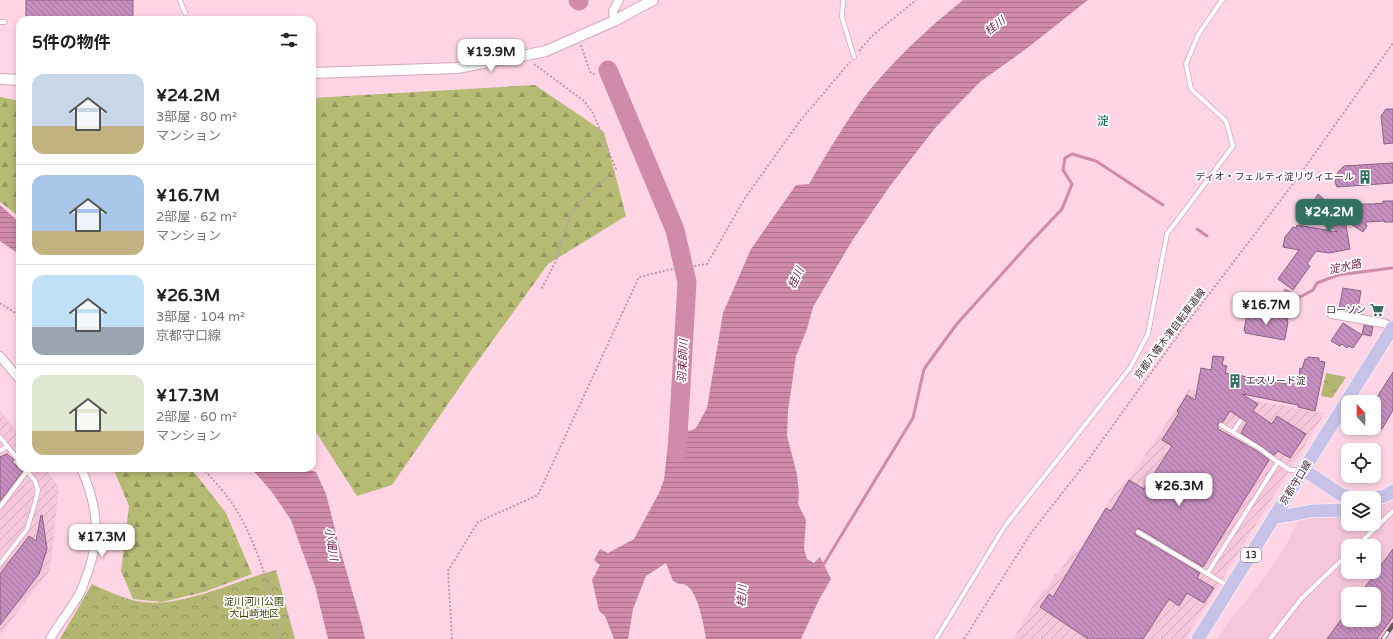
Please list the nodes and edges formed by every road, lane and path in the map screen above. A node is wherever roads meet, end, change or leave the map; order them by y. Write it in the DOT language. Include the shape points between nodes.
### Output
graph roads {
  1 [pos="180,0"];
  2 [pos="619,0"];
  3 [pos="653,0"];
  4 [pos="843,0"];
  5 [pos="916,0"];
  6 [pos="1222,0"];
  7 [pos="186,14"];
  8 [pos="614,21"];
  9 [pos="1393,43"];
  10 [pos="584,53"];
  11 [pos="522,56"];
  12 [pos="854,57"];
  13 [pos="316,73"];
  14 [pos="596,75"];
  15 [pos="0,79"];
  16 [pos="16,80"];
  17 [pos="541,290"];
  18 [pos="0,303"];
  19 [pos="16,313"];
  20 [pos="1332,314"];
  21 [pos="1393,327"];
  22 [pos="0,356"];
  23 [pos="16,375"];
  24 [pos="1240,421"];
  25 [pos="1221,425"];
  26 [pos="1233,432"];
  27 [pos="0,437"];
  28 [pos="7,446"];
  29 [pos="0,451"];
  30 [pos="16,457"];
  31 [pos="1279,463"];
  32 [pos="1304,470"];
  33 [pos="24,472"];
  34 [pos="28,472"];
  35 [pos="83,472"];
  36 [pos="206,472"];
  37 [pos="1393,491"];
  38 [pos="1341,494"];
  39 [pos="1381,497"];
  40 [pos="0,507"];
  41 [pos="1341,510"];
  42 [pos="1393,511"];
  43 [pos="1274,516"];
  44 [pos="1138,532"];
  45 [pos="1364,539"];
  46 [pos="1341,561"];
  47 [pos="0,564"];
  48 [pos="1207,574"];
  49 [pos="1230,587"];
  50 [pos="50,639"];
  51 [pos="281,639"];
  52 [pos="452,639"];
  53 [pos="936,639"];
  54 [pos="964,639"];
  55 [pos="1198,639"];
  56 [pos="1270,639"];
  1 -- 7 [label="lane"];
  2 -- 8 [label="street" via="613,10"];
  3 -- 8 [label="street"];
  4 -- 12 [label="lane" via="842,17"];
  5 -- 12 [label="path" via="872,36"];
  6 -- 53 [label="lane" via="1198,35 1186,64 1191,88 1226,121 1233,146 1167,234 1148,334 1130,368 1005,526"];
  8 -- 11 [label="street" via="546,51"];
  9 -- 54 [label="path, 京都八幡木津自転車道線" via="1296,180 1031,533"];
  10 -- 14 [label="path" via="590,72"];
  11 -- 13 [label="street" via="457,68"];
  11 -- 17 [label="path" via="584,101 593,113 616,169 575,208 563,233 556,261"];
  12 -- 52 [label="path" via="800,121 745,198 707,264 639,277 538,495 478,522 448,571"];
  15 -- 16 [label="street"];
  18 -- 19 [label="path"];
  20 -- 21 [label="street" via="1384,323"];
  21 -- 32 [label="main road, 京都守口線 / 13"];
  22 -- 23 [label="street"];
  24 -- 26 [label="lane"];
  25 -- 26 [label="lane"];
  26 -- 31 [label="lane"];
  27 -- 28 [label="lane"];
  28 -- 29 [label="lane"];
  28 -- 30 [label="lane"];
  31 -- 32 [label="lane" via="1290,470"];
  31 -- 48 [label="lane"];
  32 -- 38 [label="main road"];
  32 -- 43 [label="main road, 京都守口線 / 13"];
  33 -- 40 [label="lane"];
  34 -- 47 [label="lane" via="38,490 35,503 26,529"];
  35 -- 50 [label="street" via="93,505 96,545 81,592"];
  36 -- 51 [label="path" via="229,499 250,536 265,574"];
  37 -- 39 [label="main road"];
  41 -- 43 [label="main road"];
  42 -- 45 [label="lane"];
  43 -- 49 [label="main road, 京都守口線 / 13"];
  44 -- 48 [label="lane"];
  46 -- 56 [label="lane" via="1301,599"];
  48 -- 49 [label="lane"];
  49 -- 55 [label="main road, 京都守口線 / 13"];
}
